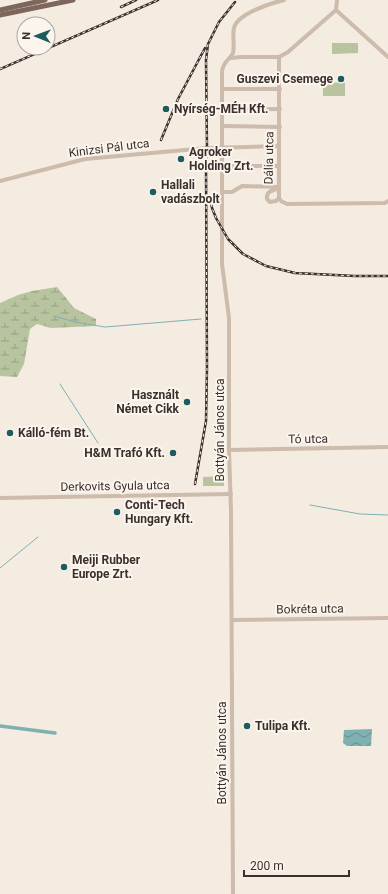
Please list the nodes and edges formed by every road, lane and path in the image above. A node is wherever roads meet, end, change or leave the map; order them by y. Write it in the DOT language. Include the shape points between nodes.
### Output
graph roads {
  1 [pos="45,0"];
  2 [pos="73,0"];
  3 [pos="284,0"];
  4 [pos="337,0"];
  5 [pos="0,10"];
  6 [pos="336,10"];
  7 [pos="0,15"];
  8 [pos="279,57"];
  9 [pos="388,57"];
  10 [pos="229,58"];
  11 [pos="222,89"];
  12 [pos="280,89"];
  13 [pos="280,109"];
  14 [pos="222,110"];
  15 [pos="222,126"];
  16 [pos="280,127"];
  17 [pos="279,146"];
  18 [pos="223,147"];
  19 [pos="222,166"];
  20 [pos="279,166"];
  21 [pos="0,181"];
  22 [pos="279,188"];
  23 [pos="222,192"];
  24 [pos="279,198"];
  25 [pos="387,202"];
  26 [pos="388,447"];
  27 [pos="229,450"];
  28 [pos="231,494"];
  29 [pos="0,498"];
  30 [pos="388,618"];
  31 [pos="232,620"];
  32 [pos="233,894"];
  1 -- 5 [label="main road"];
  2 -- 7 [label="main road"];
  3 -- 10 [label="street, Bottyán János utca" via="240,18 235,24 233,52"];
  4 -- 6 [label="street"];
  6 -- 8 [label="street"];
  6 -- 9 [label="street"];
  8 -- 10 [label="street"];
  8 -- 12 [label="street, Dália utca"];
  10 -- 11 [label="street, Bottyán János utca" via="223,66"];
  11 -- 12 [label="street"];
  11 -- 14 [label="street, Bottyán János utca"];
  12 -- 13 [label="street, Dália utca"];
  13 -- 14 [label="street"];
  13 -- 16 [label="street, Dália utca"];
  14 -- 15 [label="street, Bottyán János utca"];
  15 -- 16 [label="street"];
  15 -- 18 [label="street, Bottyán János utca"];
  16 -- 17 [label="street, Dália utca"];
  17 -- 18 [label="street, Kinizsi Pál utca"];
  17 -- 20 [label="street, Dália utca"];
  18 -- 19 [label="street, Bottyán János utca"];
  18 -- 21 [label="street, Kinizsi Pál utca" via="85,159"];
  19 -- 20 [label="street"];
  19 -- 23 [label="street, Bottyán János utca"];
  20 -- 22 [label="street, Dália utca"];
  22 -- 23 [label="street" via="242,186 232,192"];
  22 -- 24 [label="street, Dália utca"];
  22 -- 24 [label="street" via="271,190 266,196 270,202"];
  23 -- 27 [label="street, Bottyán János utca" via="222,264 229,318"];
  24 -- 25 [label="street, Dália utca" via="287,204"];
  26 -- 27 [label="street, Tó utca"];
  27 -- 28 [label="street, Bottyán János utca"];
  28 -- 29 [label="street, Derkovits Gyula utca"];
  28 -- 31 [label="street, Bottyán János utca"];
  30 -- 31 [label="street, Bokréta utca"];
  31 -- 32 [label="street, Bottyán János utca"];
}
